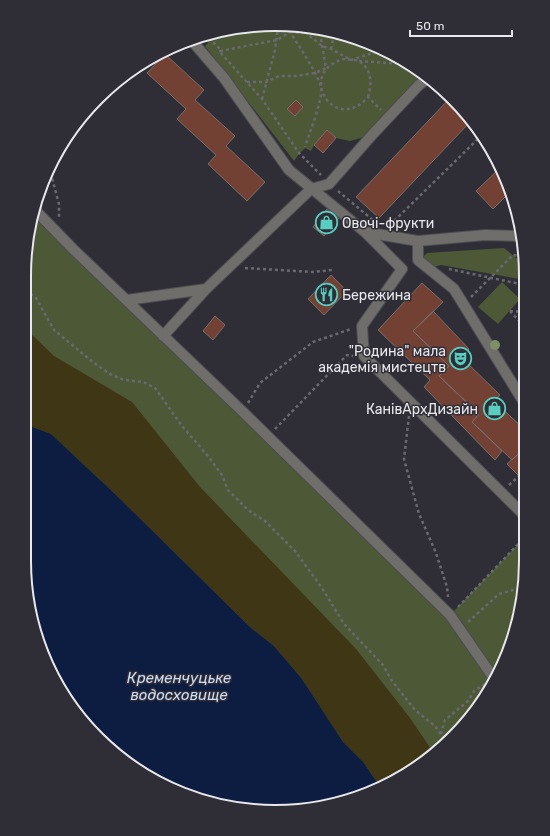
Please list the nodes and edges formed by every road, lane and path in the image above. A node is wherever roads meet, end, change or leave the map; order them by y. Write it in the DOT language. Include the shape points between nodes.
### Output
graph roads {
  1 [pos="277,31"];
  2 [pos="290,32"];
  3 [pos="303,33"];
  4 [pos="306,33"];
  5 [pos="320,36"];
  6 [pos="333,38"];
  7 [pos="276,40"];
  8 [pos="198,44"];
  9 [pos="322,46"];
  10 [pos="331,48"];
  11 [pos="219,51"];
  12 [pos="374,53"];
  13 [pos="351,60"];
  14 [pos="359,61"];
  15 [pos="396,64"];
  16 [pos="326,68"];
  17 [pos="314,73"];
  18 [pos="424,81"];
  19 [pos="246,82"];
  20 [pos="266,82"];
  21 [pos="321,88"];
  22 [pos="368,98"];
  23 [pos="262,99"];
  24 [pos="389,118"];
  25 [pos="478,139"];
  26 [pos="305,147"];
  27 [pos="52,177"];
  28 [pos="311,189"];
  29 [pos="39,214"];
  30 [pos="384,230"];
  31 [pos="365,232"];
  32 [pos="60,236"];
  33 [pos="516,236"];
  34 [pos="418,241"];
  35 [pos="518,256"];
  36 [pos="229,267"];
  37 [pos="332,270"];
  38 [pos="431,270"];
  39 [pos="492,278"];
  40 [pos="519,284"];
  41 [pos="206,289"];
  42 [pos="31,294"];
  43 [pos="127,300"];
  44 [pos="463,305"];
  45 [pos="519,311"];
  46 [pos="519,320"];
  47 [pos="362,326"];
  48 [pos="163,336"];
  49 [pos="364,356"];
  50 [pos="519,394"];
  51 [pos="411,403"];
  52 [pos="243,412"];
  53 [pos="267,437"];
  54 [pos="519,510"];
  55 [pos="519,543"];
  56 [pos="517,589"];
  57 [pos="450,615"];
  58 [pos="466,625"];
  59 [pos="491,674"];
  60 [pos="485,685"];
  61 [pos="441,735"];
  62 [pos="443,738"];
  1 -- 7 [label="path"];
  2 -- 3 [label="path"];
  2 -- 7 [label="path"];
  2 -- 17 [label="path"];
  4 -- 9 [label="path"];
  5 -- 9 [label="path"];
  6 -- 10 [label="path"];
  7 -- 11 [label="path"];
  7 -- 20 [label="path"];
  8 -- 28 [label="street" via="289,170"];
  9 -- 10 [label="path"];
  9 -- 16 [label="path"];
  10 -- 13 [label="path"];
  12 -- 13 [label="path"];
  13 -- 14 [label="path"];
  13 -- 16 [label="path" via="341,59"];
  14 -- 15 [label="path"];
  14 -- 22 [label="path" via="368,68 371,88"];
  16 -- 17 [label="path"];
  16 -- 21 [label="path"];
  17 -- 20 [label="path" via="279,76"];
  17 -- 21 [label="path"];
  18 -- 24 [label="street"];
  19 -- 20 [label="path"];
  20 -- 23 [label="path"];
  21 -- 22 [label="path" via="331,106 342,109 354,109"];
  21 -- 26 [label="path" via="320,102"];
  22 -- 24 [label="path"];
  24 -- 28 [label="street" via="329,184"];
  25 -- 30 [label="path"];
  27 -- 32 [label="path" via="59,204"];
  28 -- 31 [label="street"];
  28 -- 36 [label="street"];
  29 -- 32 [label="street"];
  31 -- 34 [label="street"];
  31 -- 47 [label="street" via="402,269"];
  32 -- 43 [label="street"];
  33 -- 34 [label="street" via="485,234"];
  34 -- 38 [label="street" via="418,260"];
  35 -- 39 [label="path" via="513,255"];
  36 -- 37 [label="path" via="313,272"];
  36 -- 41 [label="street"];
  38 -- 39 [label="path" via="444,268"];
  38 -- 44 [label="street" via="454,289"];
  39 -- 40 [label="path"];
  39 -- 44 [label="path"];
  41 -- 43 [label="street"];
  41 -- 48 [label="street"];
  42 -- 61 [label="path" via="36,298 54,330 94,363 124,380 143,382 155,388 222,475 228,490 295,551 344,624 383,664 392,682 415,710 435,726"];
  43 -- 48 [label="street"];
  44 -- 50 [label="street"];
  45 -- 46 [label="path" via="510,310"];
  47 -- 49 [label="street"];
  47 -- 52 [label="path" via="313,342 260,383"];
  48 -- 52 [label="street"];
  49 -- 51 [label="street"];
  49 -- 53 [label="path" via="347,356"];
  51 -- 54 [label="street"];
  51 -- 57 [label="path" via="404,459 420,514 447,587"];
  52 -- 53 [label="street"];
  53 -- 57 [label="street"];
  55 -- 57 [label="path"];
  56 -- 58 [label="path" via="499,594"];
  57 -- 59 [label="street"];
  60 -- 61 [label="path" via="445,720"];
  61 -- 62 [label="path"];
}
